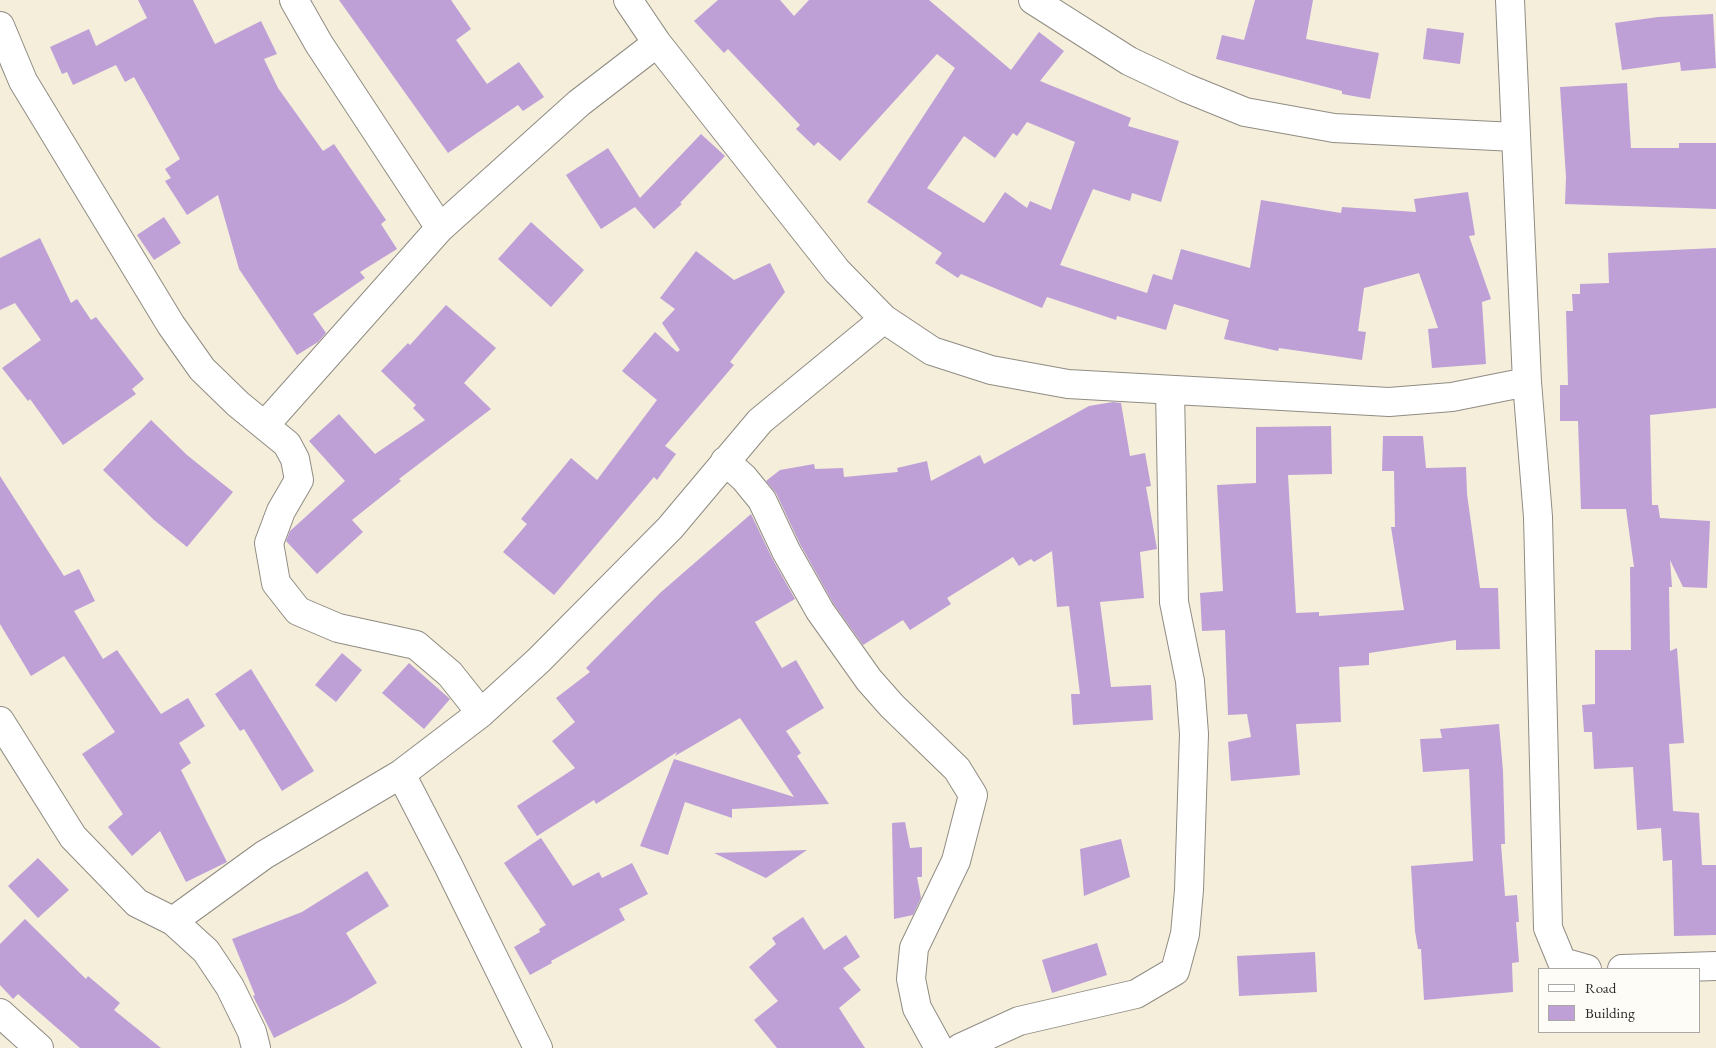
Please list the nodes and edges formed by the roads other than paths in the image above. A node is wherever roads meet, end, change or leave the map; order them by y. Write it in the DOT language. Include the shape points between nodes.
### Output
graph roads {
  1 [pos="294,0"];
  2 [pos="628,0"];
  3 [pos="1033,0"];
  4 [pos="1510,0"];
  5 [pos="0,26"];
  6 [pos="657,43"];
  7 [pos="1515,137"];
  8 [pos="440,228"];
  9 [pos="884,319"];
  10 [pos="1527,382"];
  11 [pos="1170,390"];
  12 [pos="265,425"];
  13 [pos="725,461"];
  14 [pos="481,713"];
  15 [pos="0,722"];
  16 [pos="401,774"];
  17 [pos="172,920"];
  18 [pos="1716,966"];
  19 [pos="1583,968"];
  20 [pos="1653,968"];
  21 [pos="0,1013"];
  22 [pos="39,1048"];
  23 [pos="256,1048"];
  24 [pos="538,1048"];
  25 [pos="939,1048"];
  26 [pos="960,1048"];
  1 -- 8 [label="street" via="319,44"];
  2 -- 6 [label="street"];
  3 -- 7 [label="street" via="1129,61 1246,112 1334,128"];
  4 -- 7 [label="street"];
  5 -- 12 [label="street" via="23,81 171,325 202,368 238,404"];
  6 -- 8 [label="street" via="579,103"];
  6 -- 9 [label="street" via="837,271"];
  7 -- 10 [label="street"];
  8 -- 12 [label="street"];
  9 -- 11 [label="street" via="932,351 991,370 1068,384"];
  9 -- 13 [label="street" via="760,421"];
  10 -- 11 [label="street" via="1452,397 1389,402"];
  10 -- 19 [label="street" via="1538,517 1548,928 1562,962"];
  11 -- 26 [label="street" via="1174,602 1190,681 1194,734 1189,890 1185,934 1175,971 1136,994 1019,1021"];
  12 -- 14 [label="street" via="287,444 295,459 299,480 269,543 276,583 298,611 338,628 416,645 450,674"];
  13 -- 14 [label="street" via="702,493 670,528 538,661"];
  13 -- 25 [label="street" via="762,500 786,551 820,610 869,680 957,769 973,795 956,861 914,948 911,979 917,1008"];
  14 -- 16 [label="street"];
  15 -- 17 [label="street" via="73,837 137,902"];
  16 -- 17 [label="street" via="264,855"];
  16 -- 24 [label="street"];
  17 -- 23 [label="street" via="206,951 230,987 252,1032"];
  18 -- 20 [label="street"];
  21 -- 22 [label="street"];
}
